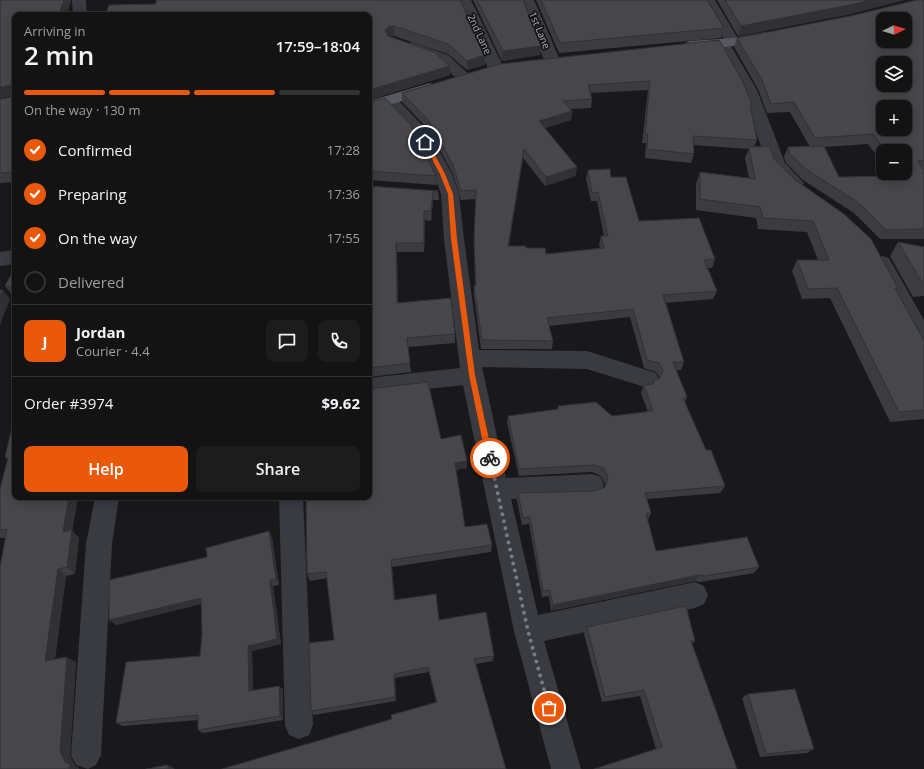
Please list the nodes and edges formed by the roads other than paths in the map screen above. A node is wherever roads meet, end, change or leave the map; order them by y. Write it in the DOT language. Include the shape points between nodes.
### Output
graph roads {
  1 [pos="79,0"];
  2 [pos="464,0"];
  3 [pos="527,0"];
  4 [pos="708,0"];
  5 [pos="80,12"];
  6 [pos="778,33"];
  7 [pos="401,43"];
  8 [pos="728,43"];
  9 [pos="675,48"];
  10 [pos="568,58"];
  11 [pos="545,60"];
  12 [pos="486,71"];
  13 [pos="379,104"];
  14 [pos="428,192"];
  15 [pos="450,194"];
  16 [pos="809,194"];
  17 [pos="872,245"];
  18 [pos="12,257"];
  19 [pos="0,259"];
  20 [pos="924,340"];
  21 [pos="471,366"];
  22 [pos="648,379"];
  23 [pos="372,386"];
  24 [pos="592,485"];
  25 [pos="496,490"];
  26 [pos="106,500"];
  27 [pos="291,500"];
  28 [pos="695,595"];
  29 [pos="528,631"];
  30 [pos="299,725"];
  31 [pos="86,755"];
  32 [pos="566,769"];
  1 -- 5 [label="street"];
  2 -- 12 [label="street, 2nd Lane"];
  3 -- 11 [label="street, 1st Lane"];
  4 -- 8 [label="street"];
  6 -- 8 [label="main road"];
  7 -- 12 [label="street"];
  8 -- 9 [label="main road"];
  8 -- 16 [label="street" via="749,90 777,166"];
  10 -- 11 [label="main road"];
  12 -- 13 [label="main road"];
  13 -- 15 [label="street" via="420,132 443,174"];
  14 -- 15 [label="street"];
  15 -- 21 [label="street"];
  17 -- 20 [label="street"];
  18 -- 19 [label="street"];
  21 -- 22 [label="street" via="587,360"];
  21 -- 23 [label="street"];
  21 -- 25 [label="street"];
  24 -- 25 [label="street"];
  25 -- 29 [label="street"];
  26 -- 31 [label="street" via="99,544"];
  27 -- 30 [label="street"];
  28 -- 29 [label="street"];
  29 -- 32 [label="street"];
}
